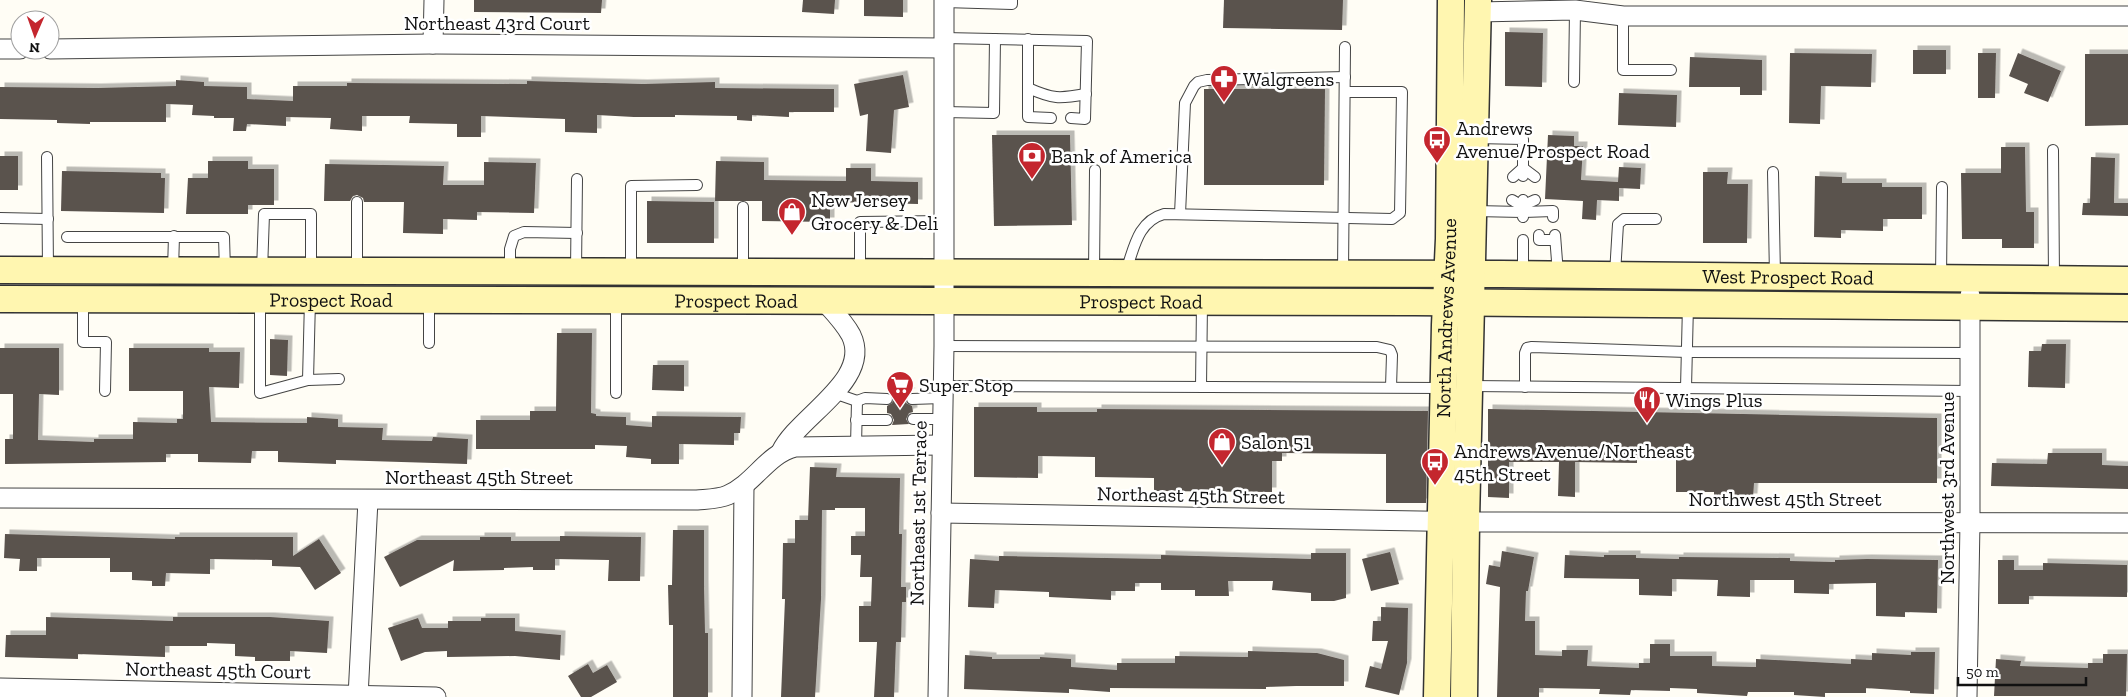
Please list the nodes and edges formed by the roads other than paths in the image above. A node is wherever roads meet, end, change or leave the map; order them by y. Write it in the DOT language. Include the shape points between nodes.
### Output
graph roads {
  1 [pos="434,0"];
  2 [pos="1012,0"];
  3 [pos="1451,0"];
  4 [pos="944,1"];
  5 [pos="1478,6"];
  6 [pos="1575,10"];
  7 [pos="1623,16"];
  8 [pos="2128,16"];
  9 [pos="995,39"];
  10 [pos="1028,39"];
  11 [pos="943,43"];
  12 [pos="433,44"];
  13 [pos="1345,47"];
  14 [pos="60,49"];
  15 [pos="1671,70"];
  16 [pos="1345,77"];
  17 [pos="1574,82"];
  18 [pos="1028,88"];
  19 [pos="1345,92"];
  20 [pos="1086,94"];
  21 [pos="944,112"];
  22 [pos="1051,118"];
  23 [pos="1071,118"];
  24 [pos="1476,138"];
  25 [pos="2052,150"];
  26 [pos="47,157"];
  27 [pos="1095,170"];
  28 [pos="1773,172"];
  29 [pos="1535,178"];
  30 [pos="578,179"];
  31 [pos="697,185"];
  32 [pos="1942,187"];
  33 [pos="1535,200"];
  34 [pos="357,202"];
  35 [pos="743,207"];
  36 [pos="1520,207"];
  37 [pos="1475,211"];
  38 [pos="1180,214"];
  39 [pos="1554,217"];
  40 [pos="0,218"];
  41 [pos="1656,218"];
  42 [pos="48,219"];
  43 [pos="1344,219"];
  44 [pos="944,221"];
  45 [pos="577,233"];
  46 [pos="174,236"];
  47 [pos="67,237"];
  48 [pos="0,270"];
  49 [pos="48,271"];
  50 [pos="173,271"];
  51 [pos="225,271"];
  52 [pos="262,271"];
  53 [pos="311,271"];
  54 [pos="357,272"];
  55 [pos="428,272"];
  56 [pos="510,272"];
  57 [pos="576,272"];
  58 [pos="631,272"];
  59 [pos="743,272"];
  60 [pos="860,273"];
  61 [pos="944,273"];
  62 [pos="1094,273"];
  63 [pos="1125,274"];
  64 [pos="1343,274"];
  65 [pos="1447,274"];
  66 [pos="1473,274"];
  67 [pos="1523,274"];
  68 [pos="1558,275"];
  69 [pos="1615,275"];
  70 [pos="1775,276"];
  71 [pos="1941,279"];
  72 [pos="1970,279"];
  73 [pos="2054,280"];
  74 [pos="2128,280"];
  75 [pos="0,299"];
  76 [pos="83,299"];
  77 [pos="260,299"];
  78 [pos="310,299"];
  79 [pos="429,300"];
  80 [pos="616,300"];
  81 [pos="824,301"];
  82 [pos="944,301"];
  83 [pos="1202,301"];
  84 [pos="1446,302"];
  85 [pos="1472,302"];
  86 [pos="1688,304"];
  87 [pos="1970,306"];
  88 [pos="2128,308"];
  89 [pos="429,343"];
  90 [pos="944,346"];
  91 [pos="1202,348"];
  92 [pos="1687,352"];
  93 [pos="1970,353"];
  94 [pos="339,379"];
  95 [pos="308,380"];
  96 [pos="1470,386"];
  97 [pos="1201,387"];
  98 [pos="1524,387"];
  99 [pos="1391,388"];
  100 [pos="1444,388"];
  101 [pos="1686,388"];
  102 [pos="105,391"];
  103 [pos="1970,391"];
  104 [pos="942,392"];
  105 [pos="616,393"];
  106 [pos="834,393"];
  107 [pos="887,398"];
  108 [pos="912,398"];
  109 [pos="856,401"];
  110 [pos="913,419"];
  111 [pos="942,419"];
  112 [pos="856,420"];
  113 [pos="887,420"];
  114 [pos="941,445"];
  115 [pos="856,446"];
  116 [pos="781,452"];
  117 [pos="744,486"];
  118 [pos="0,498"];
  119 [pos="368,500"];
  120 [pos="940,514"];
  121 [pos="1454,521"];
  122 [pos="1970,522"];
  123 [pos="2128,523"];
  124 [pos="0,688"];
  125 [pos="170,695"];
  126 [pos="358,696"];
  127 [pos="436,697"];
  128 [pos="742,697"];
  129 [pos="938,697"];
  130 [pos="1437,697"];
  131 [pos="1464,697"];
  132 [pos="1967,697"];
  1 -- 12 [label="street"];
  2 -- 4 [label="lane" via="1012,4"];
  3 -- 65 [label="main road, North Andrews Avenue"];
  4 -- 11 [label="street, Northeast 1st Terrace"];
  5 -- 6 [label="street"];
  5 -- 24 [label="main road, North Andrews Avenue"];
  6 -- 7 [label="street"];
  6 -- 17 [label="lane"];
  7 -- 8 [label="street"];
  7 -- 15 [label="lane" via="1623,70"];
  9 -- 10 [label="lane"];
  9 -- 11 [label="lane"];
  9 -- 21 [label="lane" via="994,113"];
  10 -- 18 [label="lane"];
  10 -- 20 [label="lane" via="1087,40"];
  11 -- 12 [label="street, Northeast 43rd Court"];
  11 -- 21 [label="street, Northeast 1st Terrace"];
  12 -- 14 [label="street, Northeast 43rd Court"];
  13 -- 16 [label="lane"];
  16 -- 19 [label="lane"];
  16 -- 38 [label="lane" via="1198,82 1186,104"];
  18 -- 20 [label="lane" via="1049,97"];
  18 -- 22 [label="lane" via="1028,117"];
  19 -- 43 [label="lane"];
  19 -- 43 [label="lane" via="1402,92 1400,213 1392,219"];
  20 -- 23 [label="lane" via="1085,119"];
  21 -- 44 [label="street, Northeast 1st Terrace"];
  24 -- 29 [label="lane" via="1523,139 1520,174"];
  24 -- 37 [label="main road, North Andrews Avenue"];
  25 -- 73 [label="lane"];
  26 -- 42 [label="lane"];
  27 -- 62 [label="lane"];
  28 -- 70 [label="lane"];
  30 -- 45 [label="lane"];
  31 -- 58 [label="lane" via="631,186"];
  32 -- 71 [label="lane"];
  33 -- 36 [label="lane"];
  34 -- 54 [label="lane"];
  35 -- 59 [label="lane"];
  36 -- 37 [label="lane"];
  36 -- 39 [label="lane" via="1538,214 1553,211"];
  37 -- 66 [label="main road, North Andrews Avenue"];
  38 -- 43 [label="lane"];
  38 -- 63 [label="lane" via="1154,216 1147,222 1141,229"];
  40 -- 42 [label="lane"];
  41 -- 69 [label="lane" via="1624,219 1618,224"];
  42 -- 49 [label="lane"];
  43 -- 64 [label="lane"];
  44 -- 60 [label="lane" via="860,222"];
  44 -- 61 [label="street, Northeast 1st Terrace"];
  45 -- 56 [label="lane" via="524,232 514,236 510,249"];
  45 -- 57 [label="lane"];
  46 -- 47 [label="lane"];
  46 -- 50 [label="lane"];
  46 -- 51 [label="lane" via="224,237"];
  48 -- 49 [label="main road, Prospect Road"];
  49 -- 50 [label="main road, Prospect Road"];
  50 -- 51 [label="main road, Prospect Road"];
  51 -- 52 [label="main road, Prospect Road"];
  52 -- 53 [label="main road, Prospect Road"];
  52 -- 53 [label="lane" via="264,214 311,214"];
  53 -- 54 [label="main road, Prospect Road"];
  54 -- 55 [label="main road, Prospect Road"];
  55 -- 56 [label="main road, Prospect Road"];
  55 -- 79 [label="main road"];
  56 -- 57 [label="main road, Prospect Road"];
  57 -- 58 [label="main road, Prospect Road"];
  58 -- 59 [label="main road, Prospect Road"];
  59 -- 60 [label="main road, Prospect Road"];
  60 -- 61 [label="main road, Prospect Road"];
  61 -- 62 [label="main road, Prospect Road"];
  61 -- 82 [label="street, Northeast 1st Terrace"];
  62 -- 63 [label="main road, Prospect Road"];
  63 -- 64 [label="main road, Prospect Road"];
  64 -- 65 [label="main road, Prospect Road"];
  65 -- 66 [label="main road, West Prospect Road"];
  65 -- 84 [label="main road, North Andrews Avenue"];
  66 -- 67 [label="main road, West Prospect Road"];
  66 -- 85 [label="main road, North Andrews Avenue"];
  67 -- 68 [label="main road, West Prospect Road"];
  67 -- 68 [label="lane" via="1523,237 1555,238"];
  68 -- 69 [label="main road, West Prospect Road"];
  69 -- 70 [label="main road, West Prospect Road"];
  70 -- 71 [label="main road, West Prospect Road"];
  71 -- 72 [label="main road, West Prospect Road"];
  72 -- 73 [label="main road, West Prospect Road"];
  72 -- 87 [label="street, Northwest 3rd Avenue"];
  73 -- 74 [label="main road, West Prospect Road"];
  75 -- 76 [label="main road, Prospect Road"];
  76 -- 77 [label="main road, Prospect Road"];
  76 -- 102 [label="lane" via="83,342 106,342"];
  77 -- 78 [label="main road, Prospect Road"];
  77 -- 95 [label="lane" via="260,392"];
  78 -- 79 [label="main road, Prospect Road"];
  78 -- 95 [label="lane"];
  79 -- 80 [label="main road, Prospect Road"];
  79 -- 89 [label="lane"];
  80 -- 81 [label="main road, Prospect Road"];
  80 -- 105 [label="lane"];
  81 -- 82 [label="main road, Prospect Road"];
  81 -- 106 [label="street" via="848,330 855,351 848,375"];
  82 -- 83 [label="main road, Prospect Road"];
  82 -- 90 [label="street, Northeast 1st Terrace"];
  83 -- 84 [label="main road, Prospect Road"];
  83 -- 91 [label="lane"];
  84 -- 85 [label="main road, Prospect Road"];
  84 -- 100 [label="main road, North Andrews Avenue"];
  85 -- 86 [label="main road, West Prospect Road"];
  85 -- 96 [label="main road, North Andrews Avenue"];
  86 -- 87 [label="main road, West Prospect Road"];
  86 -- 92 [label="lane"];
  87 -- 88 [label="main road, West Prospect Road"];
  87 -- 93 [label="street, Northwest 3rd Avenue"];
  90 -- 91 [label="lane"];
  90 -- 104 [label="street, Northeast 1st Terrace"];
  91 -- 97 [label="lane"];
  91 -- 99 [label="lane" via="1377,347 1390,350 1392,355"];
  92 -- 93 [label="lane"];
  92 -- 98 [label="lane" via="1527,348"];
  92 -- 101 [label="lane"];
  93 -- 103 [label="street, Northwest 3rd Avenue"];
  94 -- 95 [label="lane"];
  96 -- 98 [label="lane"];
  96 -- 121 [label="main road, North Andrews Avenue"];
  97 -- 99 [label="lane"];
  97 -- 104 [label="lane"];
  98 -- 101 [label="lane"];
  99 -- 100 [label="lane"];
  100 -- 121 [label="main road, North Andrews Avenue"];
  101 -- 103 [label="lane"];
  103 -- 122 [label="street, Northwest 3rd Avenue"];
  104 -- 108 [label="lane"];
  104 -- 111 [label="street, Northeast 1st Terrace"];
  106 -- 109 [label="lane"];
  106 -- 116 [label="street" via="793,433"];
  107 -- 109 [label="lane"];
  109 -- 112 [label="lane"];
  110 -- 111 [label="lane"];
  111 -- 114 [label="street, Northeast 1st Terrace"];
  112 -- 113 [label="lane"];
  112 -- 115 [label="lane"];
  114 -- 115 [label="street, Northeast 45th Street"];
  114 -- 120 [label="street, Northeast 1st Terrace"];
  115 -- 116 [label="street, Northeast 45th Street" via="803,446"];
  116 -- 117 [label="street, Northeast 45th Street"];
  117 -- 119 [label="street, Northeast 45th Street" via="719,498 697,500"];
  117 -- 128 [label="street"];
  118 -- 119 [label="street, Northeast 45th Street"];
  119 -- 126 [label="street"];
  120 -- 121 [label="street, Northeast 45th Street"];
  120 -- 129 [label="street, Northeast 1st Terrace"];
  121 -- 122 [label="street, Northwest 45th Street"];
  121 -- 130 [label="main road, North Andrews Avenue"];
  121 -- 131 [label="main road, North Andrews Avenue"];
  122 -- 123 [label="street, Northwest 45th Street"];
  122 -- 132 [label="street, Northwest 3rd Avenue"];
  124 -- 125 [label="street, Northeast 45th Court"];
  125 -- 126 [label="street, Northeast 45th Court"];
  126 -- 127 [label="street, Northeast 45th Court"];
}
